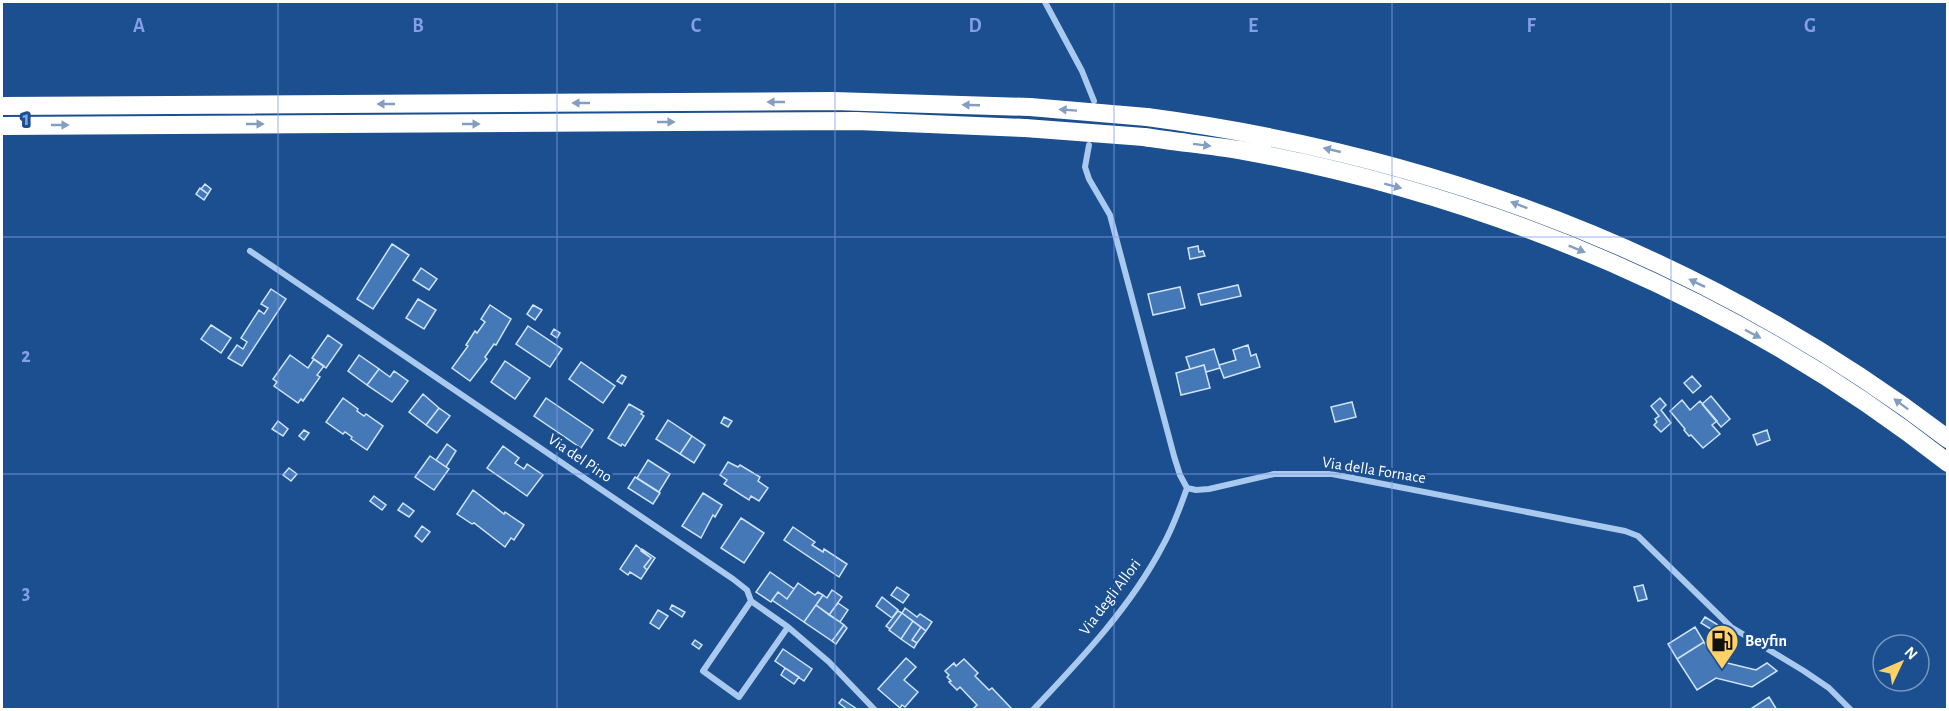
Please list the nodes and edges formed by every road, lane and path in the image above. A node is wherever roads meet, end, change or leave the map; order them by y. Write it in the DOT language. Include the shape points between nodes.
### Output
graph roads {
  1 [pos="1045,2"];
  2 [pos="1094,101"];
  3 [pos="2,106"];
  4 [pos="2,126"];
  5 [pos="1089,145"];
  6 [pos="250,251"];
  7 [pos="1947,439"];
  8 [pos="1947,464"];
  9 [pos="1187,488"];
  10 [pos="751,601"];
  11 [pos="788,627"];
  12 [pos="874,710"];
  13 [pos="1033,710"];
  14 [pos="1851,710"];
  1 -- 2 [label="street"];
  7 -- 3 [label="highway, one-way, bridge" via="1892,398 1769,320 1629,249 1513,202 1437,178 1249,132 1147,117 1030,107 844,101"];
  4 -- 8 [label="highway, one-way, bridge" via="857,121 1144,137 1237,150 1364,178 1440,200 1600,258 1764,340 1833,382"];
  5 -- 9 [label="street" via="1085,167 1110,215 1174,456"];
  6 -- 10 [label="street, Via del Pino" via="733,579 747,590"];
  9 -- 13 [label="street, Via degli Allori" via="1163,547 1125,606"];
  9 -- 14 [label="street, Via della Fornace" via="1209,489 1274,474 1332,474 1625,531 1638,536 1731,627 1829,688"];
  10 -- 11 [label="street, Via del Pino"];
  10 -- 11 [label="street" via="703,670 712,677 740,696"];
  11 -- 12 [label="street, Via del Pino" via="829,662"];
}
